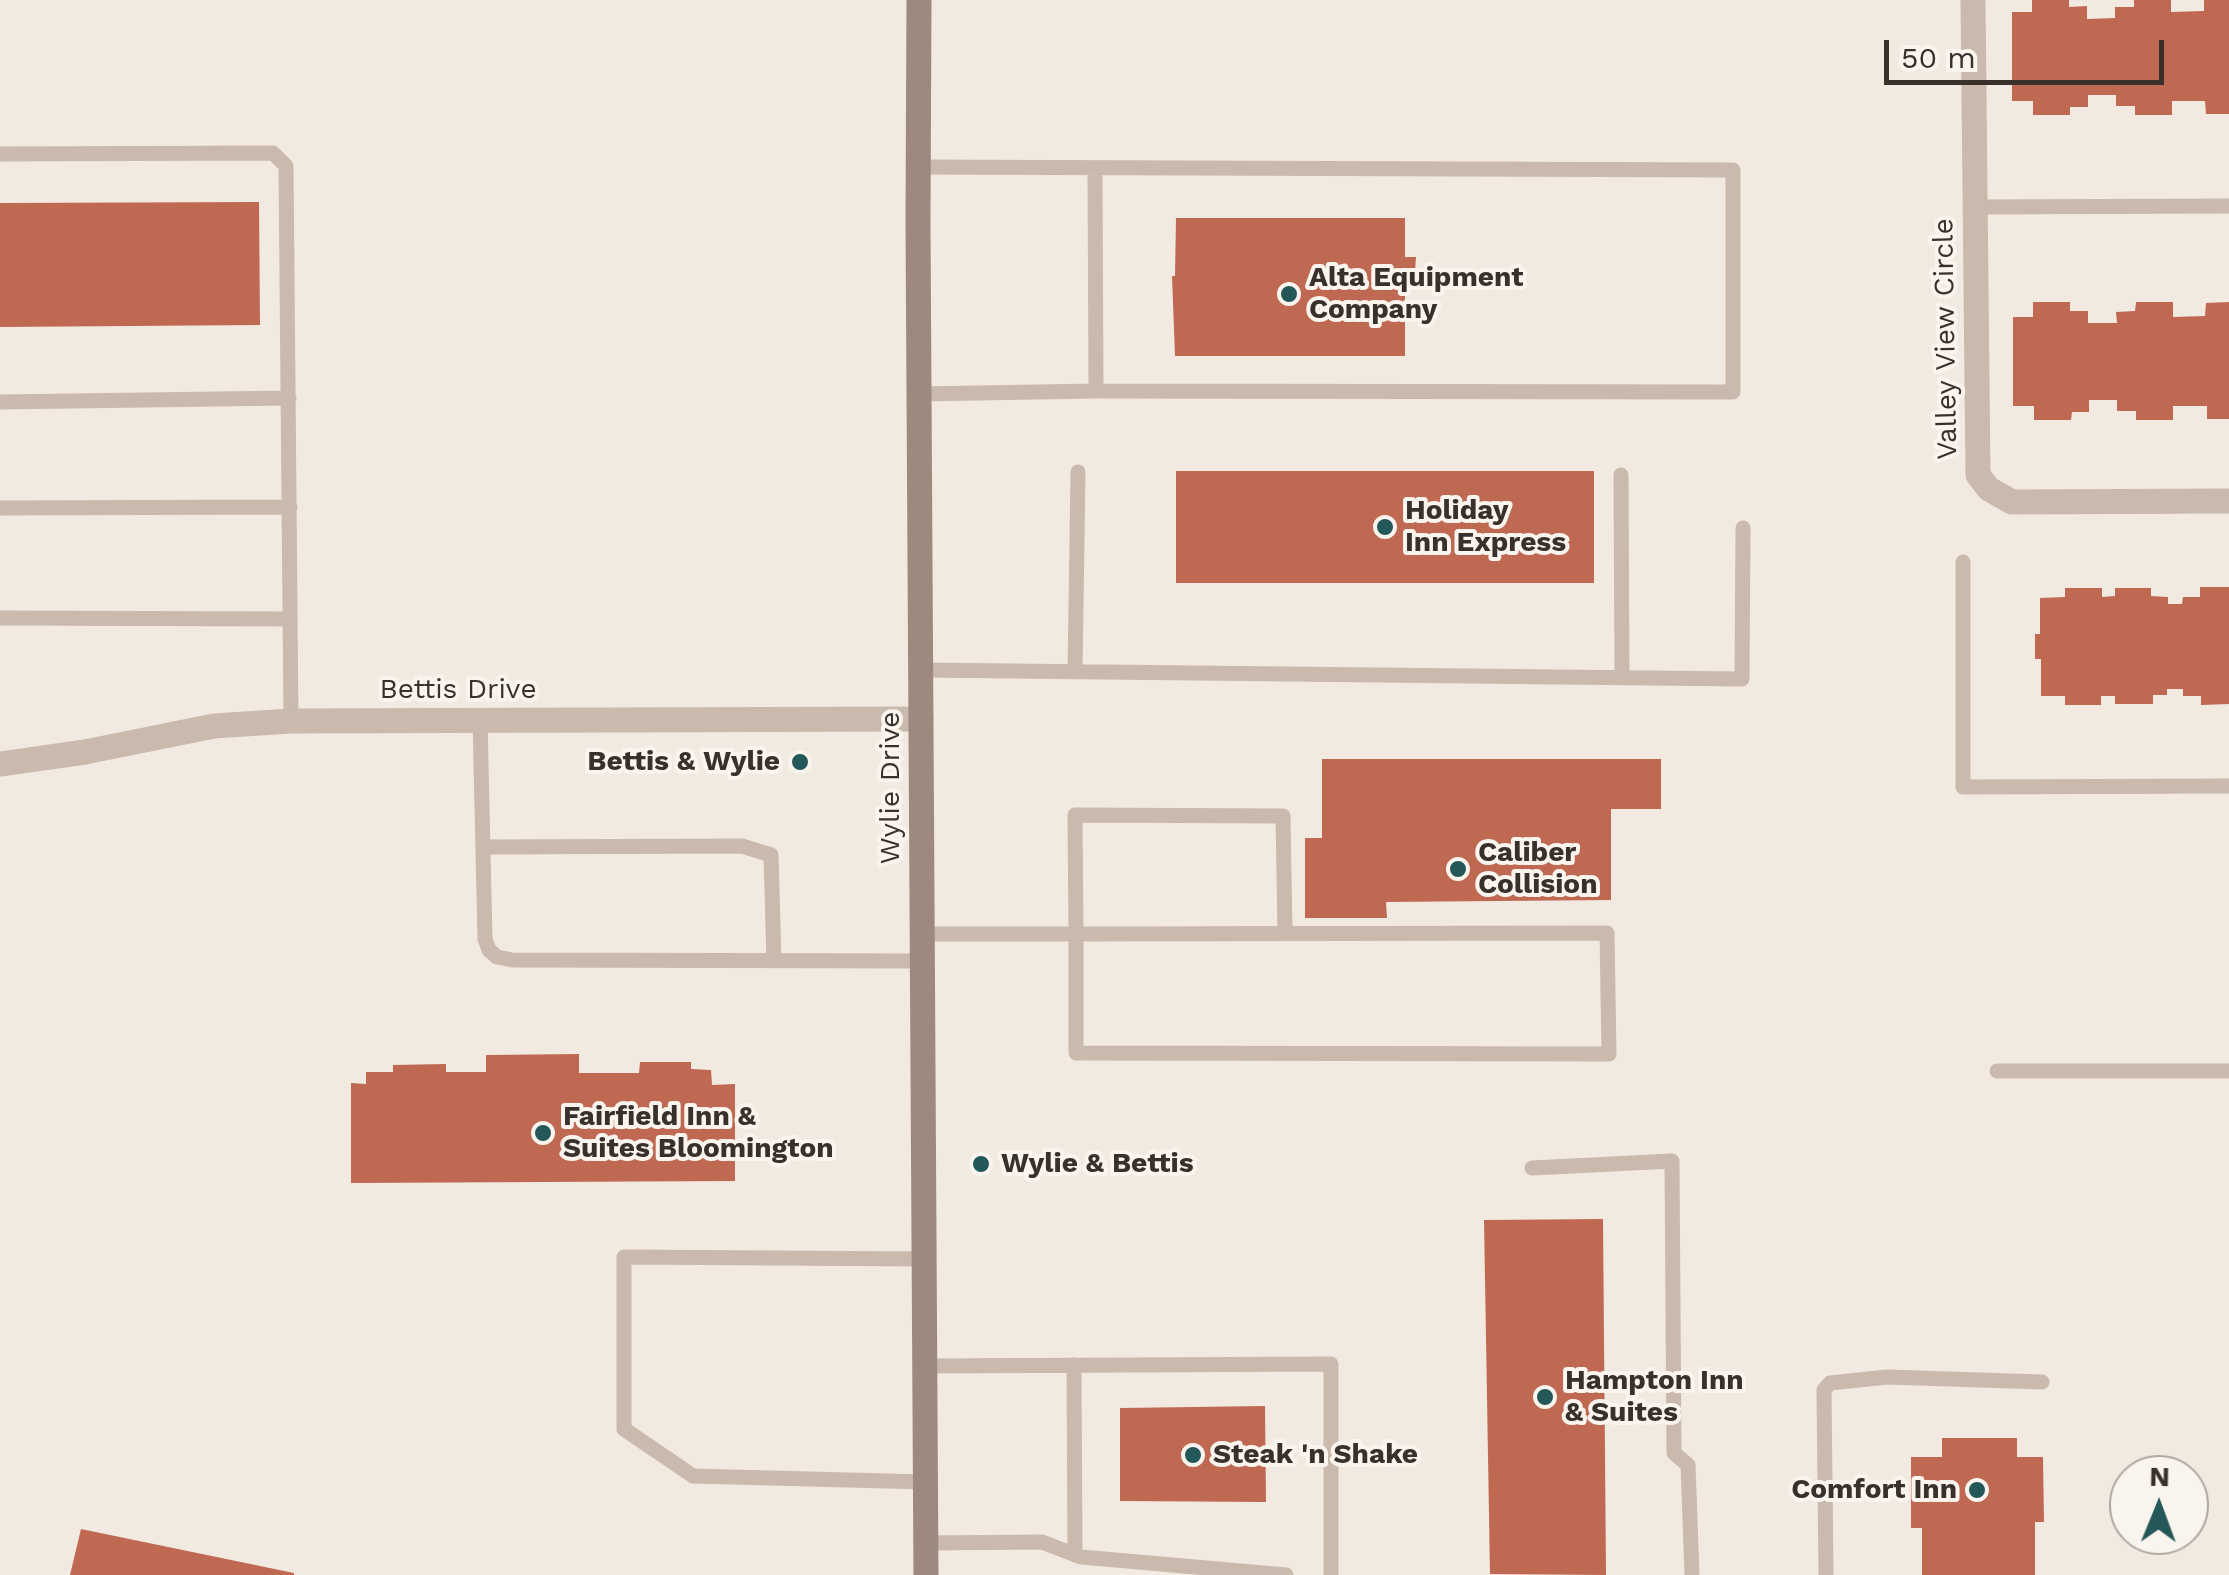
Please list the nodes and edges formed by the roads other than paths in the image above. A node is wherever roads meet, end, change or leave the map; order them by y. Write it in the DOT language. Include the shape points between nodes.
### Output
graph roads {
  1 [pos="919,0"];
  2 [pos="1973,0"];
  3 [pos="0,154"];
  4 [pos="918,166"];
  5 [pos="1095,169"];
  6 [pos="2229,206"];
  7 [pos="1974,207"];
  8 [pos="1096,391"];
  9 [pos="919,394"];
  10 [pos="289,398"];
  11 [pos="0,402"];
  12 [pos="1078,472"];
  13 [pos="1621,476"];
  14 [pos="2229,501"];
  15 [pos="0,508"];
  16 [pos="290,508"];
  17 [pos="1742,528"];
  18 [pos="1963,562"];
  19 [pos="0,618"];
  20 [pos="290,618"];
  21 [pos="921,670"];
  22 [pos="1075,672"];
  23 [pos="1622,678"];
  24 [pos="480,719"];
  25 [pos="921,719"];
  26 [pos="290,721"];
  27 [pos="0,764"];
  28 [pos="2229,786"];
  29 [pos="483,847"];
  30 [pos="1285,933"];
  31 [pos="922,934"];
  32 [pos="1076,934"];
  33 [pos="774,961"];
  34 [pos="922,961"];
  35 [pos="1996,1071"];
  36 [pos="2229,1071"];
  37 [pos="1532,1168"];
  38 [pos="925,1259"];
  39 [pos="1074,1365"];
  40 [pos="925,1366"];
  41 [pos="2042,1382"];
  42 [pos="926,1482"];
  43 [pos="926,1543"];
  44 [pos="1076,1555"];
  45 [pos="926,1575"];
  46 [pos="1286,1575"];
  47 [pos="1331,1575"];
  48 [pos="1692,1575"];
  49 [pos="1826,1575"];
  1 -- 4 [label="main road, Wylie Drive"];
  2 -- 7 [label="street, Valley View Circle"];
  3 -- 10 [label="lane" via="272,154 286,166"];
  4 -- 5 [label="lane"];
  4 -- 9 [label="main road, Wylie Drive"];
  5 -- 8 [label="lane"];
  5 -- 8 [label="lane" via="1733,170 1733,392"];
  6 -- 7 [label="lane"];
  7 -- 14 [label="street, Valley View Circle" via="1978,475 1989,489 2012,502"];
  8 -- 9 [label="lane"];
  9 -- 21 [label="main road, Wylie Drive"];
  10 -- 11 [label="lane"];
  10 -- 16 [label="lane"];
  12 -- 22 [label="lane"];
  13 -- 23 [label="lane"];
  15 -- 16 [label="lane"];
  16 -- 20 [label="lane"];
  17 -- 23 [label="lane" via="1742,679"];
  18 -- 28 [label="lane" via="1963,787"];
  19 -- 20 [label="lane"];
  20 -- 26 [label="lane"];
  21 -- 22 [label="lane"];
  21 -- 25 [label="main road, Wylie Drive"];
  22 -- 23 [label="lane"];
  24 -- 25 [label="street, Bettis Drive"];
  24 -- 26 [label="street, Bettis Drive"];
  24 -- 29 [label="lane"];
  25 -- 31 [label="main road, Wylie Drive"];
  26 -- 27 [label="street, Bettis Drive" via="214,726"];
  29 -- 33 [label="lane" via="485,939 497,957"];
  29 -- 33 [label="lane" via="742,846 771,856"];
  30 -- 32 [label="lane"];
  30 -- 32 [label="lane" via="1283,816 1075,816"];
  30 -- 32 [label="lane" via="1607,933 1609,1054 1076,1053"];
  31 -- 32 [label="lane"];
  31 -- 34 [label="main road, Wylie Drive"];
  33 -- 34 [label="lane"];
  34 -- 38 [label="main road, Wylie Drive"];
  35 -- 36 [label="lane"];
  37 -- 48 [label="lane" via="1672,1161 1674,1453 1688,1466"];
  38 -- 40 [label="main road, Wylie Drive"];
  38 -- 42 [label="lane" via="624,1257 624,1430 693,1476"];
  39 -- 40 [label="lane"];
  39 -- 44 [label="lane"];
  39 -- 47 [label="lane" via="1331,1364"];
  40 -- 42 [label="main road, Wylie Drive"];
  41 -- 49 [label="lane" via="1888,1377 1830,1384 1824,1390"];
  42 -- 43 [label="main road, Wylie Drive"];
  43 -- 44 [label="lane" via="1042,1542"];
  43 -- 45 [label="main road, Wylie Drive"];
  44 -- 46 [label="lane"];
}
